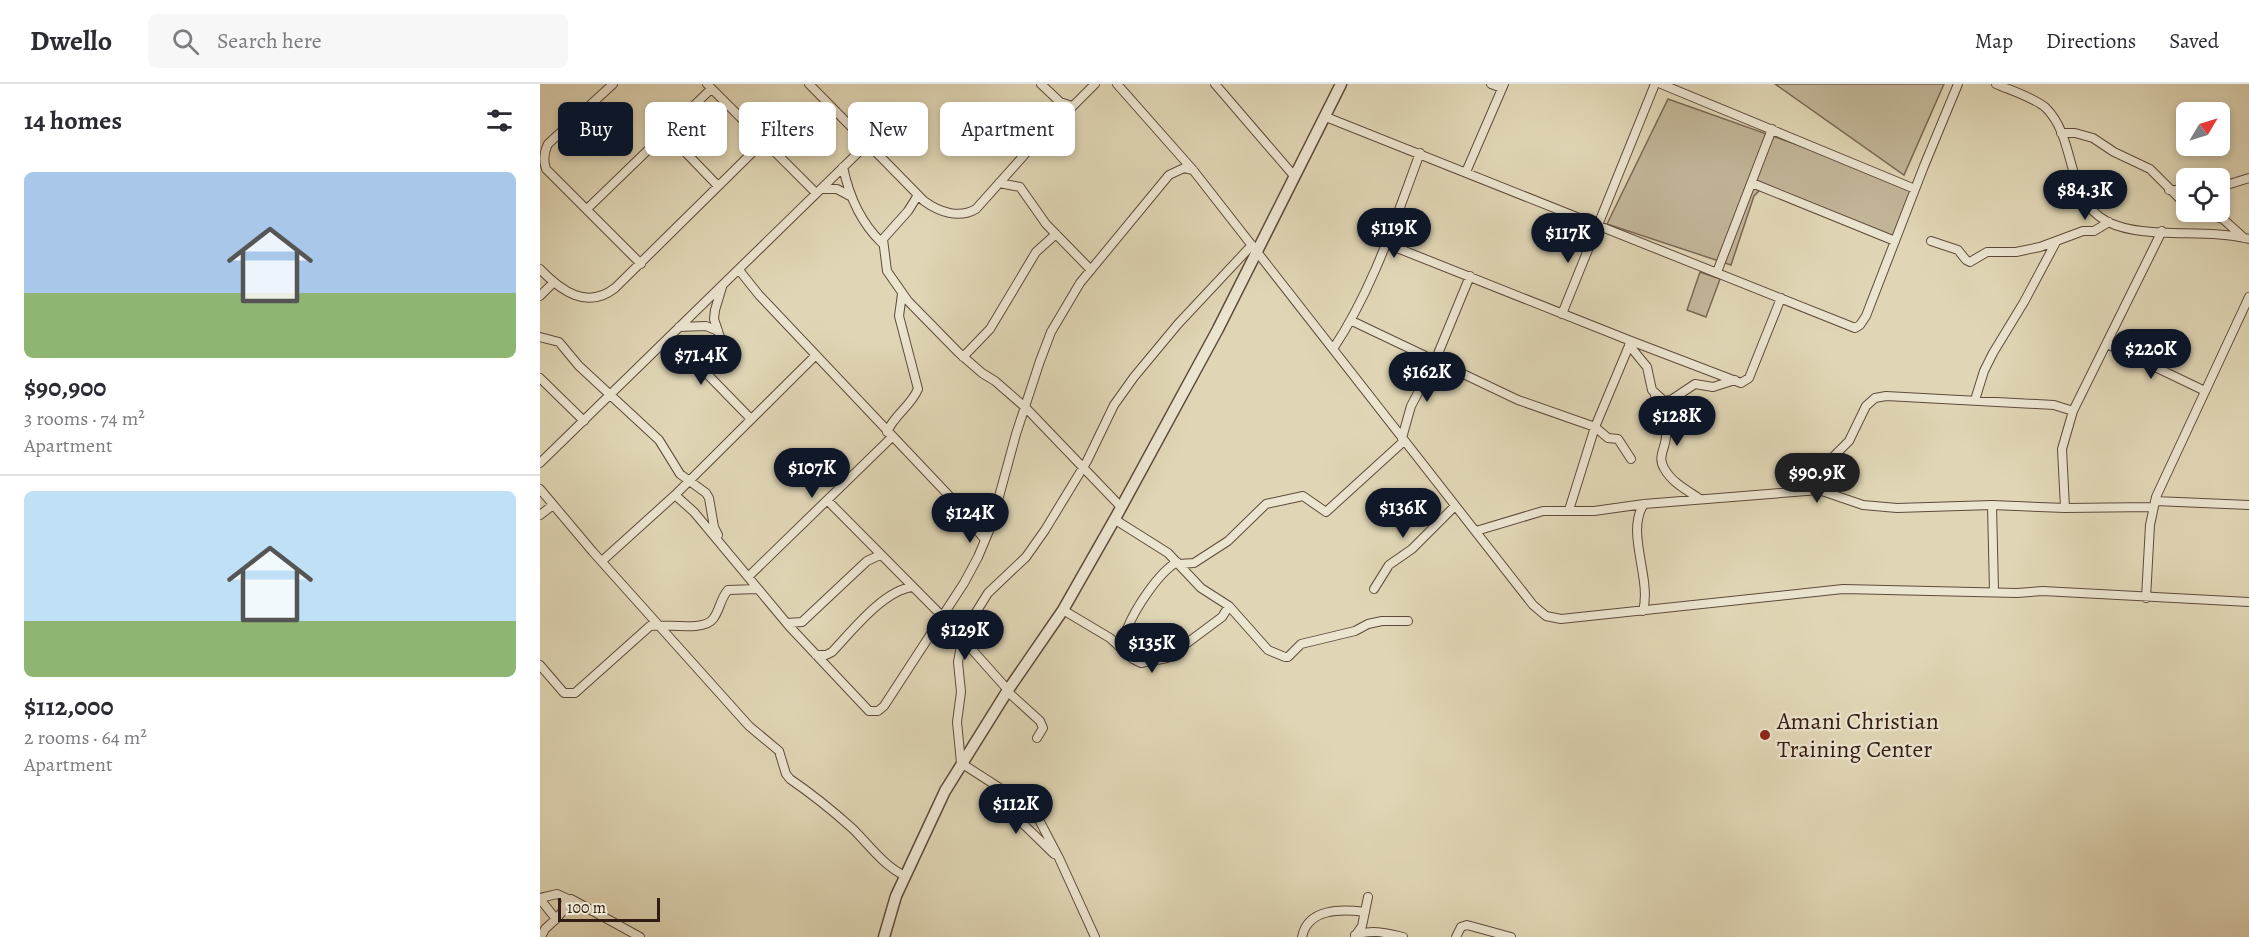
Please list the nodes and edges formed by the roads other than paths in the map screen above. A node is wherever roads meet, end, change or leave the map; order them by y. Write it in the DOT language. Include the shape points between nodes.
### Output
graph roads {
  1 [pos="808,84"];
  2 [pos="1041,84"];
  3 [pos="1095,84"];
  4 [pos="1117,84"];
  5 [pos="1215,84"];
  6 [pos="1341,84"];
  7 [pos="1491,84"];
  8 [pos="1655,84"];
  9 [pos="1661,84"];
  10 [pos="1958,84"];
  11 [pos="1996,84"];
  12 [pos="611,85"];
  13 [pos="709,86"];
  14 [pos="1503,86"];
  15 [pos="1685,88"];
  16 [pos="694,102"];
  17 [pos="1060,102"];
  18 [pos="1075,103"];
  19 [pos="739,116"];
  20 [pos="1326,117"];
  21 [pos="848,123"];
  22 [pos="1772,129"];
  23 [pos="2061,133"];
  24 [pos="645,153"];
  25 [pos="1420,153"];
  26 [pos="689,156"];
  27 [pos="749,156"];
  28 [pos="780,156"];
  29 [pos="854,156"];
  30 [pos="880,156"];
  31 [pos="1024,156"];
  32 [pos="843,167"];
  33 [pos="1193,170"];
  34 [pos="1466,172"];
  35 [pos="1295,177"];
  36 [pos="2249,178"];
  37 [pos="999,183"];
  38 [pos="1752,183"];
  39 [pos="2230,184"];
  40 [pos="718,186"];
  41 [pos="1915,189"];
  42 [pos="2169,190"];
  43 [pos="2176,190"];
  44 [pos="819,191"];
  45 [pos="918,195"];
  46 [pos="850,196"];
  47 [pos="2176,196"];
  48 [pos="588,209"];
  49 [pos="2109,222"];
  50 [pos="2227,222"];
  51 [pos="1598,224"];
  52 [pos="2162,231"];
  53 [pos="1056,234"];
  54 [pos="2247,238"];
  55 [pos="1895,241"];
  56 [pos="1931,241"];
  57 [pos="2055,242"];
  58 [pos="882,243"];
  59 [pos="1386,244"];
  60 [pos="1254,248"];
  61 [pos="641,264"];
  62 [pos="540,269"];
  63 [pos="739,270"];
  64 [pos="1091,270"];
  65 [pos="1717,272"];
  66 [pos="1470,276"];
  67 [pos="553,283"];
  68 [pos="723,286"];
  69 [pos="901,292"];
  70 [pos="540,296"];
  71 [pos="2249,297"];
  72 [pos="1781,298"];
  73 [pos="1562,314"];
  74 [pos="1353,321"];
  75 [pos="679,327"];
  76 [pos="718,331"];
  77 [pos="670,336"];
  78 [pos="540,337"];
  79 [pos="1630,343"];
  80 [pos="2107,344"];
  81 [pos="1334,349"];
  82 [pos="816,355"];
  83 [pos="963,357"];
  84 [pos="726,358"];
  85 [pos="1434,361"];
  86 [pos="540,378"];
  87 [pos="1735,380"];
  88 [pos="544,387"];
  89 [pos="2205,391"];
  90 [pos="611,394"];
  91 [pos="1655,394"];
  92 [pos="1975,400"];
  93 [pos="1026,408"];
  94 [pos="2073,411"];
  95 [pos="751,419"];
  96 [pos="584,421"];
  97 [pos="1595,427"];
  98 [pos="889,434"];
  99 [pos="1403,439"];
  100 [pos="1631,459"];
  101 [pos="540,463"];
  102 [pos="1082,469"];
  103 [pos="689,481"];
  104 [pos="540,489"];
  105 [pos="1819,490"];
  106 [pos="675,495"];
  107 [pos="1700,499"];
  108 [pos="828,501"];
  109 [pos="1644,504"];
  110 [pos="2154,504"];
  111 [pos="553,505"];
  112 [pos="1992,505"];
  113 [pos="2249,505"];
  114 [pos="1455,506"];
  115 [pos="1121,507"];
  116 [pos="2065,508"];
  117 [pos="1569,510"];
  118 [pos="540,515"];
  119 [pos="1114,519"];
  120 [pos="1476,531"];
  121 [pos="986,540"];
  122 [pos="723,547"];
  123 [pos="880,555"];
  124 [pos="602,561"];
  125 [pos="1178,563"];
  126 [pos="748,577"];
  127 [pos="912,587"];
  128 [pos="757,589"];
  129 [pos="1374,589"];
  130 [pos="1994,591"];
  131 [pos="2146,598"];
  132 [pos="2249,602"];
  133 [pos="1229,606"];
  134 [pos="1064,609"];
  135 [pos="1643,611"];
  136 [pos="942,616"];
  137 [pos="1408,621"];
  138 [pos="787,623"];
  139 [pos="660,627"];
  140 [pos="962,640"];
  141 [pos="1126,652"];
  142 [pos="816,655"];
  143 [pos="540,665"];
  144 [pos="1007,690"];
  145 [pos="1037,738"];
  146 [pos="961,764"];
  147 [pos="1004,790"];
  148 [pos="1059,858"];
  149 [pos="905,876"];
  150 [pos="1368,897"];
  151 [pos="540,899"];
  152 [pos="568,899"];
  153 [pos="1365,912"];
  154 [pos="556,920"];
  155 [pos="1355,936"];
  156 [pos="1390,936"];
  157 [pos="541,937"];
  158 [pos="640,937"];
  159 [pos="884,937"];
  160 [pos="1095,937"];
  161 [pos="1302,937"];
  162 [pos="1403,937"];
  163 [pos="1456,937"];
  164 [pos="1511,937"];
  1 -- 21 [label="street"];
  2 -- 17 [label="street"];
  3 -- 18 [label="street"];
  4 -- 33 [label="street"];
  5 -- 35 [label="street"];
  6 -- 20 [label="street"];
  7 -- 14 [label="street"];
  8 -- 51 [label="street"];
  9 -- 15 [label="street"];
  10 -- 41 [label="street"];
  11 -- 23 [label="street" via="2043,106"];
  12 -- 48 [label="street" via="548,144 544,154 546,169"];
  13 -- 16 [label="street"];
  13 -- 19 [label="street"];
  14 -- 34 [label="street"];
  15 -- 22 [label="street"];
  20 -- 25 [label="street"];
  20 -- 35 [label="street"];
  22 -- 38 [label="street"];
  22 -- 41 [label="street"];
  23 -- 42 [label="street" via="2093,138 2150,170"];
  23 -- 49 [label="street" via="2079,190 2093,212"];
  24 -- 48 [label="street"];
  25 -- 34 [label="street"];
  25 -- 59 [label="street"];
  26 -- 40 [label="street"];
  27 -- 40 [label="street"];
  28 -- 44 [label="street"];
  29 -- 32 [label="street"];
  30 -- 45 [label="street"];
  31 -- 37 [label="street"];
  32 -- 44 [label="street"];
  32 -- 46 [label="street"];
  33 -- 60 [label="street"];
  33 -- 64 [label="street" via="1184,168 1169,175"];
  34 -- 51 [label="street"];
  35 -- 60 [label="street"];
  36 -- 39 [label="street"];
  37 -- 45 [label="street" via="976,208 961,214 935,208"];
  37 -- 53 [label="street" via="1020,187"];
  38 -- 55 [label="street"];
  38 -- 65 [label="street"];
  40 -- 61 [label="street"];
  41 -- 55 [label="street"];
  42 -- 43 [label="street"];
  42 -- 47 [label="street"];
  44 -- 46 [label="street" via="837,189"];
  44 -- 63 [label="street"];
  45 -- 58 [label="street"];
  46 -- 58 [label="street"];
  48 -- 61 [label="street"];
  49 -- 52 [label="street" via="2125,228"];
  49 -- 57 [label="street" via="2094,231"];
  50 -- 54 [label="street"];
  51 -- 65 [label="street"];
  51 -- 73 [label="street"];
  52 -- 54 [label="street"];
  52 -- 80 [label="street"];
  53 -- 64 [label="street"];
  53 -- 83 [label="street" via="1036,252 990,329"];
  55 -- 72 [label="street" via="1866,316 1857,327"];
  56 -- 57 [label="street" via="1958,250 1968,262 1987,252 2016,252"];
  57 -- 92 [label="street" via="1993,353"];
  58 -- 69 [label="street" via="887,271"];
  59 -- 66 [label="street"];
  59 -- 74 [label="street"];
  60 -- 81 [label="street"];
  60 -- 102 [label="street" via="1178,324 1134,377 1114,405"];
  60 -- 115 [label="street" via="1218,328"];
  61 -- 67 [label="street" via="601,297 577,295"];
  62 -- 67 [label="street"];
  63 -- 68 [label="street"];
  63 -- 82 [label="street"];
  64 -- 93 [label="street" via="1045,345"];
  65 -- 72 [label="street"];
  66 -- 73 [label="street"];
  66 -- 85 [label="street"];
  67 -- 70 [label="street"];
  68 -- 75 [label="street"];
  68 -- 76 [label="street" via="714,314"];
  69 -- 83 [label="street"];
  69 -- 98 [label="street" via="899,316 918,389 892,420"];
  71 -- 89 [label="street"];
  72 -- 87 [label="street" via="1749,378 1743,383"];
  73 -- 79 [label="street"];
  74 -- 81 [label="street"];
  74 -- 85 [label="street"];
  75 -- 76 [label="street" via="706,326"];
  75 -- 77 [label="street"];
  76 -- 84 [label="street"];
  77 -- 90 [label="street"];
  77 -- 95 [label="street"];
  78 -- 90 [label="street" via="559,342"];
  79 -- 87 [label="street"];
  79 -- 91 [label="street" via="1647,367"];
  79 -- 97 [label="street"];
  80 -- 89 [label="street"];
  80 -- 94 [label="street"];
  81 -- 99 [label="street"];
  82 -- 95 [label="street"];
  82 -- 98 [label="street"];
  83 -- 93 [label="street"];
  85 -- 97 [label="street" via="1518,400"];
  85 -- 99 [label="street" via="1411,406"];
  86 -- 88 [label="street"];
  87 -- 91 [label="street" via="1713,387 1695,384 1667,402"];
  88 -- 96 [label="street"];
  89 -- 110 [label="street"];
  90 -- 96 [label="street"];
  90 -- 103 [label="street" via="660,440 678,471"];
  91 -- 107 [label="street" via="1665,428 1663,467"];
  92 -- 94 [label="street" via="2054,405"];
  92 -- 105 [label="street" via="1875,398 1866,406 1849,441 1832,458"];
  93 -- 102 [label="street"];
  93 -- 121 [label="street"];
  94 -- 116 [label="street" via="2062,449"];
  95 -- 103 [label="street"];
  96 -- 101 [label="street"];
  97 -- 100 [label="street" via="1608,438 1618,439"];
  97 -- 117 [label="street"];
  98 -- 108 [label="street"];
  98 -- 121 [label="street"];
  99 -- 114 [label="street"];
  99 -- 125 [label="street" via="1326,512 1303,496 1270,503 1228,541 1194,563"];
  102 -- 115 [label="street"];
  102 -- 140 [label="street" via="1026,557 982,601"];
  103 -- 106 [label="street"];
  103 -- 122 [label="street" via="709,498 714,527"];
  104 -- 111 [label="street"];
  105 -- 107 [label="street"];
  105 -- 112 [label="street" via="1863,505 1897,508"];
  106 -- 122 [label="street"];
  106 -- 124 [label="street"];
  107 -- 109 [label="street"];
  108 -- 123 [label="street"];
  108 -- 126 [label="street"];
  109 -- 117 [label="street"];
  109 -- 135 [label="street" via="1637,518 1646,597"];
  110 -- 113 [label="street"];
  110 -- 116 [label="street"];
  110 -- 131 [label="street"];
  111 -- 118 [label="street"];
  111 -- 124 [label="street"];
  112 -- 116 [label="street"];
  112 -- 130 [label="street"];
  114 -- 120 [label="street"];
  114 -- 129 [label="street" via="1412,549 1389,565"];
  115 -- 119 [label="street"];
  117 -- 120 [label="street" via="1531,514"];
  119 -- 125 [label="street"];
  119 -- 134 [label="street"];
  120 -- 135 [label="street" via="1533,605 1546,616 1561,619"];
  121 -- 136 [label="street"];
  122 -- 126 [label="street"];
  123 -- 127 [label="street"];
  123 -- 138 [label="street" via="867,561 802,622"];
  124 -- 139 [label="street"];
  125 -- 133 [label="street" via="1201,588"];
  125 -- 141 [label="street" via="1161,574 1127,627"];
  126 -- 128 [label="street"];
  127 -- 136 [label="street"];
  127 -- 142 [label="street" via="894,593 832,652"];
  128 -- 138 [label="street"];
  128 -- 139 [label="street" via="728,590 707,624"];
  130 -- 131 [label="street"];
  130 -- 135 [label="street" via="1843,589"];
  131 -- 132 [label="street"];
  133 -- 137 [label="street" via="1268,650 1285,657 1301,644 1368,624"];
  133 -- 141 [label="street" via="1211,627 1164,660 1141,663"];
  134 -- 141 [label="street"];
  134 -- 144 [label="street"];
  136 -- 140 [label="street"];
  136 -- 142 [label="street" via="878,711 869,711"];
  138 -- 142 [label="street"];
  139 -- 143 [label="street" via="650,626 575,693 564,693"];
  139 -- 149 [label="street" via="749,726 779,751 790,779 827,806 888,866"];
  140 -- 144 [label="street"];
  140 -- 146 [label="street" via="957,722"];
  144 -- 145 [label="street" via="1040,721 1043,728"];
  144 -- 146 [label="street"];
  146 -- 147 [label="street"];
  146 -- 149 [label="street"];
  147 -- 148 [label="street" via="1017,818"];
  147 -- 148 [label="street" via="1037,816"];
  148 -- 160 [label="street"];
  149 -- 159 [label="street"];
  150 -- 153 [label="street"];
  151 -- 152 [label="street" via="554,894"];
  151 -- 154 [label="street"];
  152 -- 154 [label="street"];
  152 -- 158 [label="street"];
  153 -- 155 [label="street"];
  153 -- 161 [label="street" via="1341,910 1320,915 1307,924"];
  154 -- 157 [label="street"];
  155 -- 156 [label="street" via="1366,931"];
  156 -- 162 [label="street"];
  163 -- 164 [label="street" via="1461,927 1467,925"];
}
